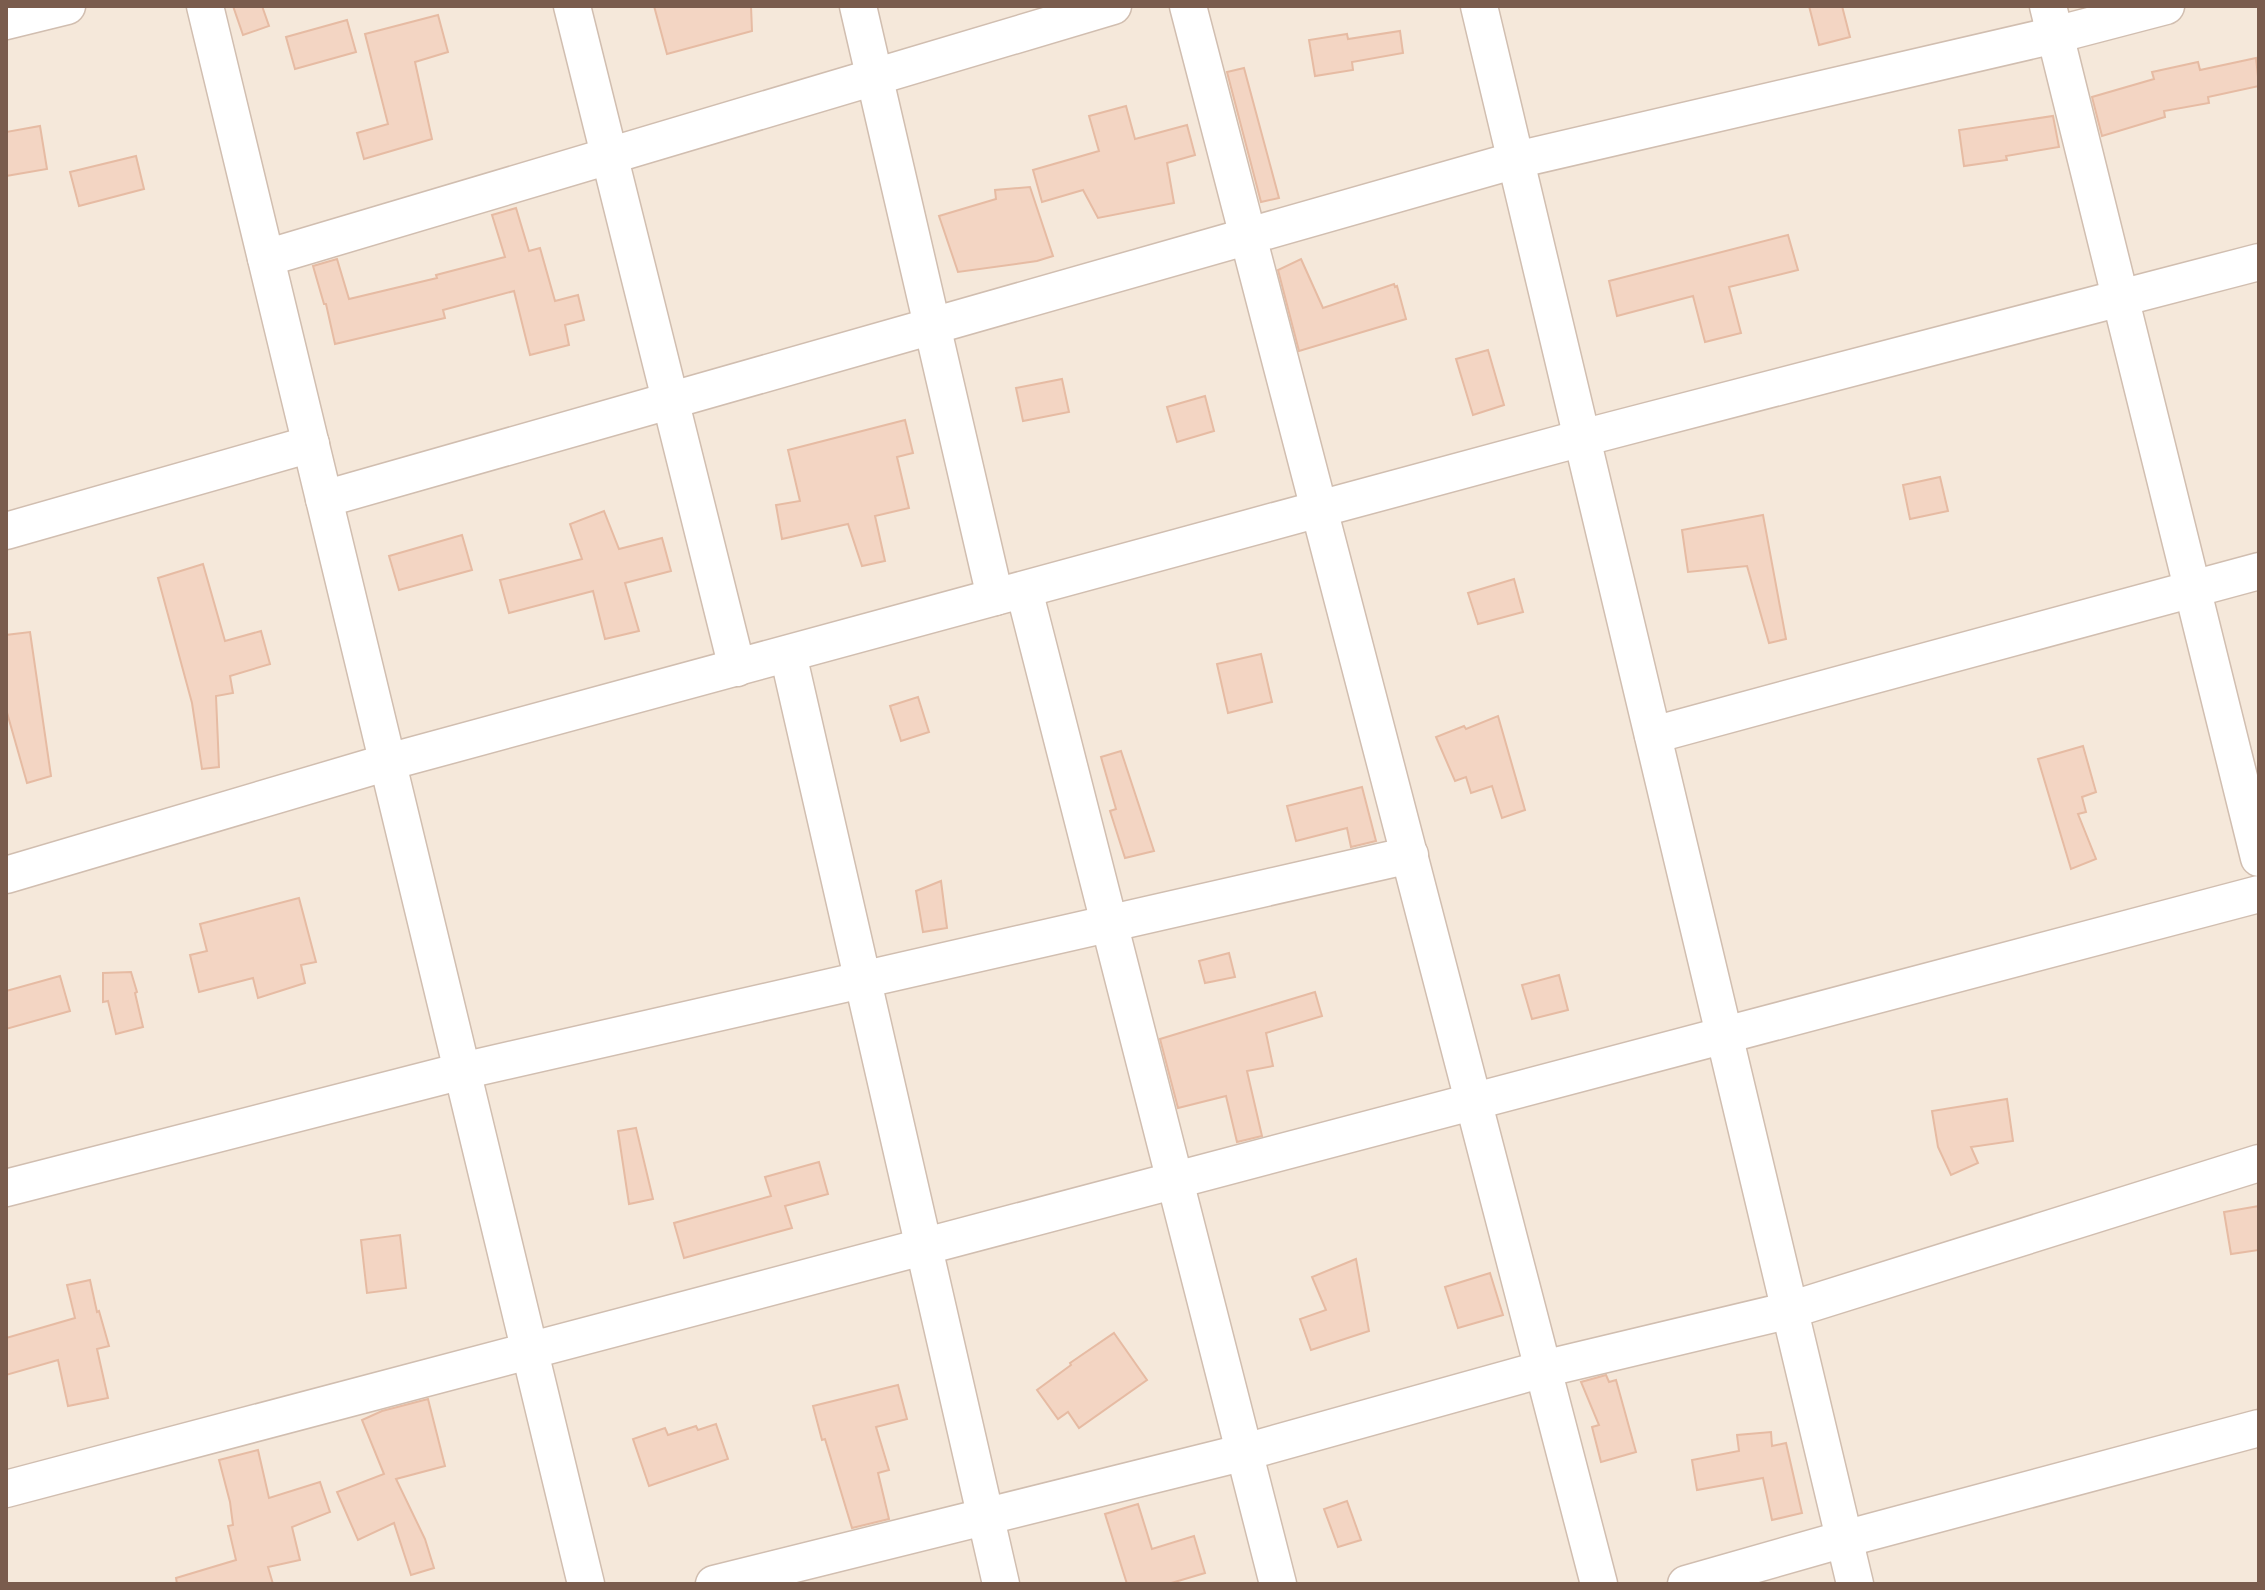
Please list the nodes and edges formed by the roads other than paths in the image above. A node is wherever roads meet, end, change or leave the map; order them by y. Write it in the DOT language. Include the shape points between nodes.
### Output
graph roads {
  1 [pos="67,6"];
  2 [pos="205,6"];
  3 [pos="572,6"];
  4 [pos="858,6"];
  5 [pos="1113,6"];
  6 [pos="1188,6"];
  7 [pos="1479,6"];
  8 [pos="2166,6"];
  9 [pos="2052,20"];
  10 [pos="6,21"];
  11 [pos="875,77"];
  12 [pos="610,156"];
  13 [pos="1516,160"];
  14 [pos="1248,237"];
  15 [pos="266,258"];
  16 [pos="2259,262"];
  17 [pos="2119,299"];
  18 [pos="933,326"];
  19 [pos="671,400"];
  20 [pos="1582,438"];
  21 [pos="311,444"];
  22 [pos="324,499"];
  23 [pos="1319,509"];
  24 [pos="6,531"];
  25 [pos="2259,571"];
  26 [pos="2192,588"];
  27 [pos="1009,593"];
  28 [pos="788,654"];
  29 [pos="737,668"];
  30 [pos="1653,735"];
  31 [pos="388,762"];
  32 [pos="1410,855"];
  33 [pos="2259,858"];
  34 [pos="6,875"];
  35 [pos="2259,894"];
  36 [pos="1109,924"];
  37 [pos="863,980"];
  38 [pos="1724,1035"];
  39 [pos="462,1071"];
  40 [pos="1473,1102"];
  41 [pos="2259,1163"];
  42 [pos="1175,1181"];
  43 [pos="6,1188"];
  44 [pos="924,1247"];
  45 [pos="1790,1310"];
  46 [pos="529,1350"];
  47 [pos="1543,1369"];
  48 [pos="2259,1428"];
  49 [pos="1245,1452"];
  50 [pos="6,1489"];
  51 [pos="986,1517"];
  52 [pos="1844,1539"];
  53 [pos="586,1584"];
  54 [pos="714,1584"];
  55 [pos="1001,1584"];
  56 [pos="1278,1584"];
  57 [pos="1599,1584"];
  58 [pos="1686,1584"];
  59 [pos="1855,1584"];
  1 -- 10 [label="street"];
  2 -- 15 [label="street"];
  3 -- 12 [label="street"];
  4 -- 11 [label="street"];
  5 -- 11 [label="street"];
  6 -- 14 [label="street"];
  7 -- 13 [label="street"];
  8 -- 9 [label="street"];
  9 -- 13 [label="street"];
  9 -- 17 [label="street"];
  11 -- 12 [label="street"];
  11 -- 18 [label="street"];
  12 -- 15 [label="street"];
  12 -- 19 [label="street"];
  13 -- 14 [label="street"];
  13 -- 20 [label="street"];
  14 -- 18 [label="street"];
  14 -- 23 [label="street"];
  15 -- 21 [label="street"];
  16 -- 17 [label="street"];
  17 -- 20 [label="street"];
  17 -- 26 [label="street"];
  18 -- 19 [label="street"];
  18 -- 27 [label="street"];
  19 -- 22 [label="street"];
  19 -- 29 [label="street"];
  20 -- 23 [label="street"];
  20 -- 30 [label="street"];
  21 -- 22 [label="street"];
  21 -- 24 [label="street"];
  22 -- 31 [label="street"];
  23 -- 27 [label="street"];
  23 -- 32 [label="street"];
  25 -- 26 [label="street"];
  26 -- 30 [label="street"];
  26 -- 33 [label="street"];
  27 -- 28 [label="street"];
  27 -- 36 [label="street"];
  28 -- 29 [label="street"];
  28 -- 37 [label="street"];
  29 -- 31 [label="street"];
  30 -- 38 [label="street"];
  31 -- 34 [label="street"];
  31 -- 39 [label="street"];
  32 -- 36 [label="street"];
  32 -- 40 [label="street"];
  35 -- 38 [label="street"];
  36 -- 37 [label="street"];
  36 -- 42 [label="street"];
  37 -- 39 [label="street"];
  37 -- 44 [label="street"];
  38 -- 40 [label="street"];
  38 -- 45 [label="street"];
  39 -- 43 [label="street"];
  39 -- 46 [label="street"];
  40 -- 42 [label="street"];
  40 -- 47 [label="street"];
  41 -- 45 [label="street"];
  42 -- 44 [label="street"];
  42 -- 49 [label="street"];
  44 -- 46 [label="street"];
  44 -- 51 [label="street"];
  45 -- 47 [label="street"];
  45 -- 52 [label="street"];
  46 -- 50 [label="street"];
  46 -- 53 [label="street"];
  47 -- 49 [label="street"];
  47 -- 57 [label="street"];
  48 -- 52 [label="street"];
  49 -- 51 [label="street"];
  49 -- 56 [label="street"];
  51 -- 54 [label="street"];
  51 -- 55 [label="street"];
  52 -- 58 [label="street"];
  52 -- 59 [label="street"];
}
